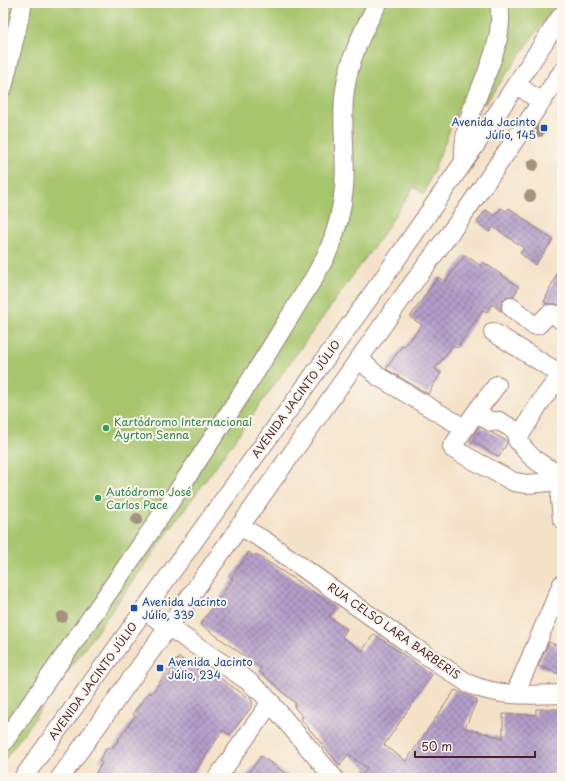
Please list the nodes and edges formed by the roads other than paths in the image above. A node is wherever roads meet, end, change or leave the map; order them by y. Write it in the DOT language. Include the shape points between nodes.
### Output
graph roads {
  1 [pos="23,3"];
  2 [pos="378,3"];
  3 [pos="500,3"];
  4 [pos="562,15"];
  5 [pos="562,72"];
  6 [pos="516,84"];
  7 [pos="3,87"];
  8 [pos="541,102"];
  9 [pos="464,159"];
  10 [pos="511,307"];
  11 [pos="562,321"];
  12 [pos="493,332"];
  13 [pos="359,359"];
  14 [pos="562,375"];
  15 [pos="497,385"];
  16 [pos="476,412"];
  17 [pos="464,428"];
  18 [pos="520,433"];
  19 [pos="562,475"];
  20 [pos="562,481"];
  21 [pos="562,484"];
  22 [pos="562,519"];
  23 [pos="239,526"];
  24 [pos="562,584"];
  25 [pos="144,610"];
  26 [pos="169,626"];
  27 [pos="515,694"];
  28 [pos="562,694"];
  29 [pos="271,702"];
  30 [pos="3,743"];
  31 [pos="23,778"];
  32 [pos="60,778"];
  33 [pos="217,778"];
  34 [pos="334,778"];
  1 -- 7 [label="street"];
  2 -- 30 [label="street" via="356,47 348,74 344,104 344,187 336,234 324,262 182,486"];
  3 -- 9 [label="street" via="497,45 470,114 465,134"];
  4 -- 6 [label="street, AVENIDA JACINTO JÚLIO"];
  5 -- 8 [label="street"];
  6 -- 8 [label="street"];
  6 -- 9 [label="street, AVENIDA JACINTO JÚLIO"];
  8 -- 13 [label="street"];
  9 -- 25 [label="street, AVENIDA JACINTO JÚLIO" via="380,282"];
  10 -- 11 [label="street" via="533,325 538,325 551,314"];
  12 -- 14 [label="street"];
  13 -- 17 [label="street" via="379,377"];
  13 -- 23 [label="street"];
  14 -- 18 [label="street"];
  15 -- 16 [label="street"];
  16 -- 17 [label="street"];
  16 -- 18 [label="street" via="491,422 508,418"];
  17 -- 20 [label="street" via="452,445 453,449 514,482 527,484"];
  18 -- 19 [label="street" via="517,440 526,452 541,464"];
  21 -- 22 [label="street"];
  23 -- 26 [label="street"];
  23 -- 27 [label="street, RUA CELSO LARA BARBERIS" via="264,540 469,684 493,692"];
  24 -- 27 [label="street"];
  25 -- 26 [label="street"];
  25 -- 31 [label="street, AVENIDA JACINTO JÚLIO"];
  26 -- 29 [label="street" via="248,681"];
  26 -- 32 [label="street"];
  27 -- 28 [label="street, RUA CELSO LARA BARBERIS"];
  29 -- 33 [label="street"];
  29 -- 34 [label="street"];
}
